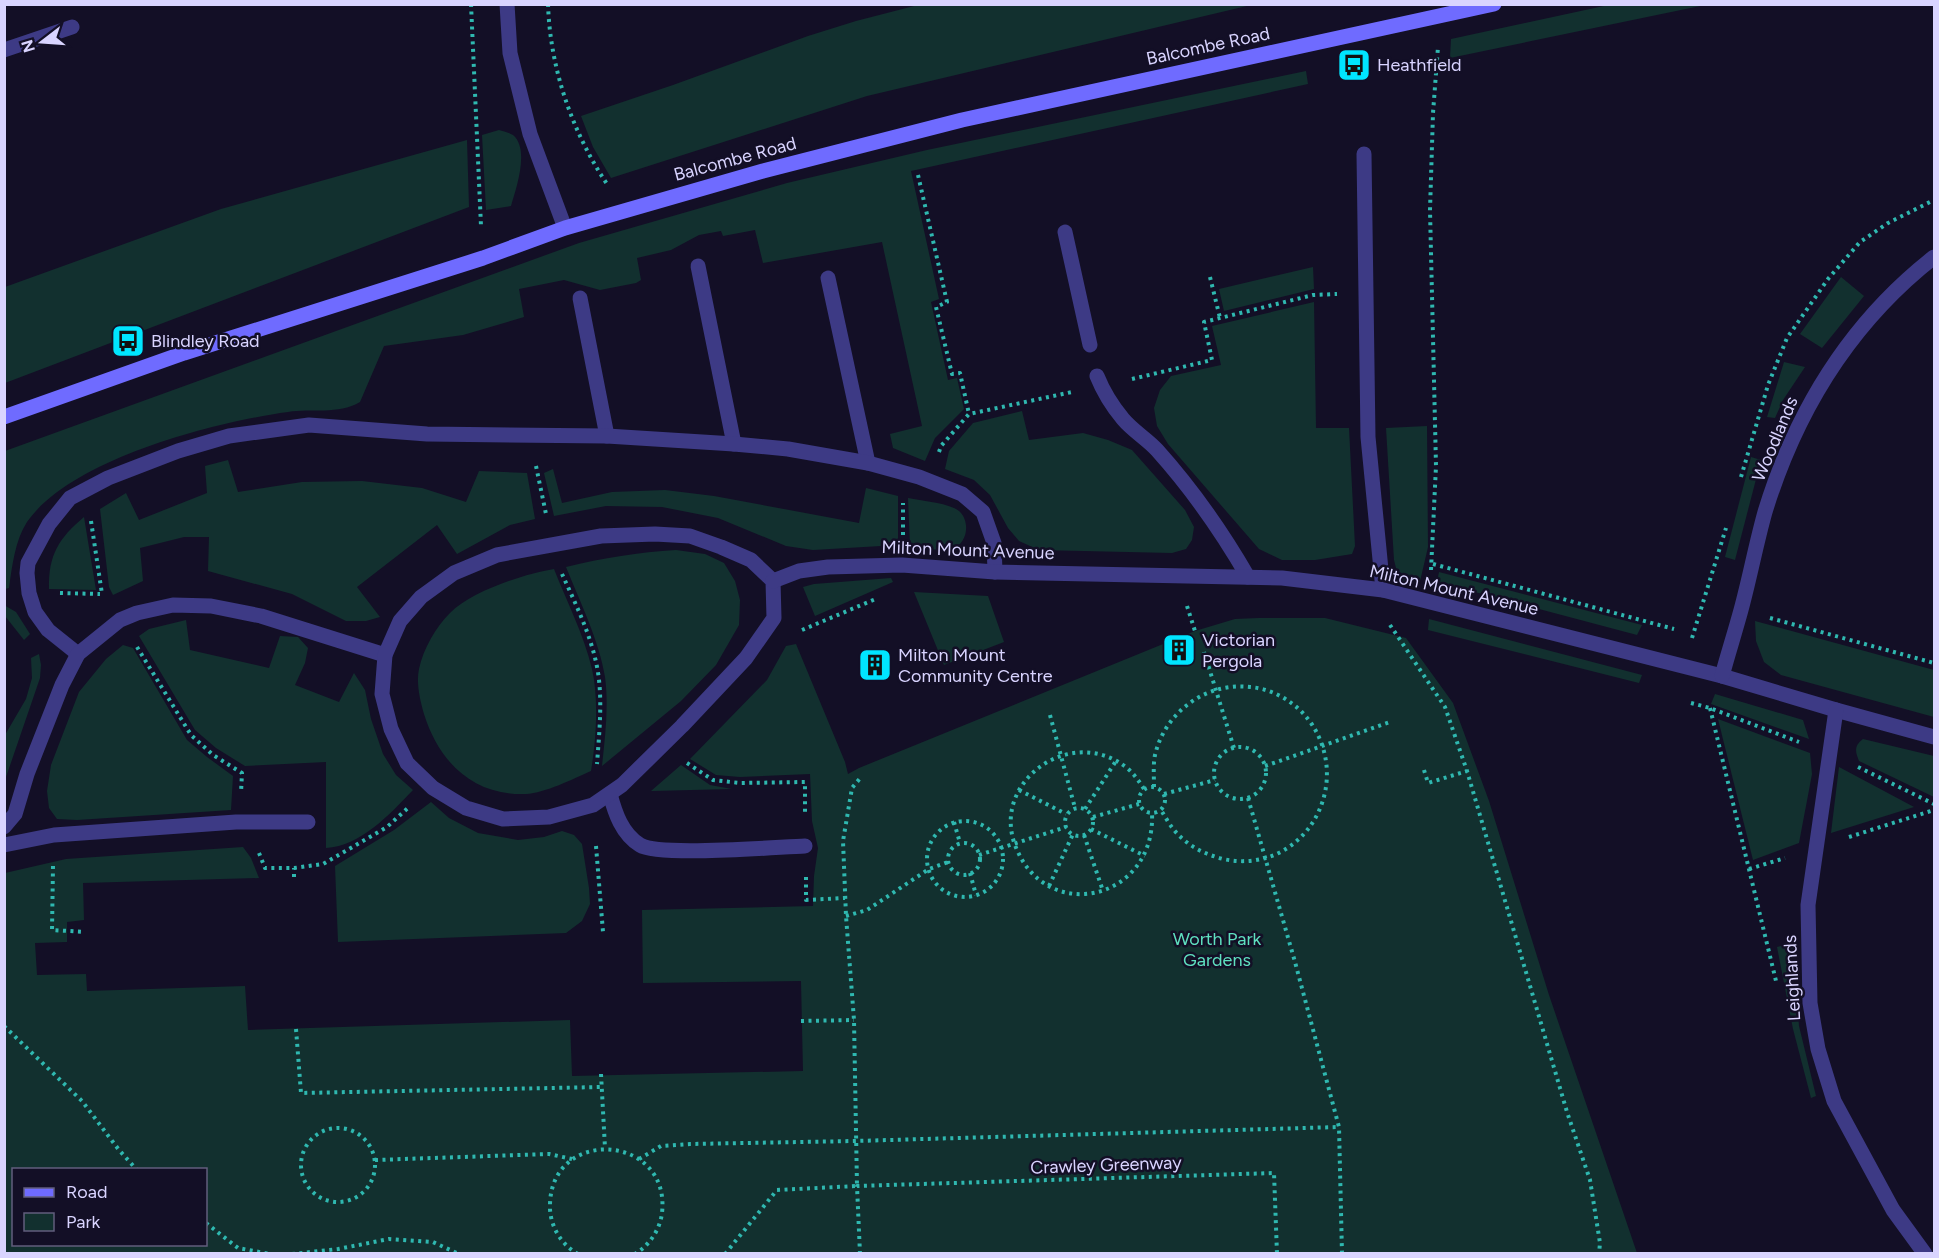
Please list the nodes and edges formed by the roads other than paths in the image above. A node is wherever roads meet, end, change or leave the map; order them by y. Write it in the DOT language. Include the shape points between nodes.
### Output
graph roads {
  1 [pos="507,4"];
  2 [pos="1494,4"];
  3 [pos="72,27"];
  4 [pos="4,50"];
  5 [pos="1364,154"];
  6 [pos="565,228"];
  7 [pos="1065,232"];
  8 [pos="1935,257"];
  9 [pos="698,266"];
  10 [pos="828,278"];
  11 [pos="580,298"];
  12 [pos="1090,345"];
  13 [pos="1099,381"];
  14 [pos="4,417"];
  15 [pos="607,436"];
  16 [pos="734,444"];
  17 [pos="868,463"];
  18 [pos="995,572"];
  19 [pos="1248,577"];
  20 [pos="773,581"];
  21 [pos="1383,590"];
  22 [pos="78,654"];
  23 [pos="385,655"];
  24 [pos="1722,676"];
  25 [pos="1836,710"];
  26 [pos="1935,737"];
  27 [pos="610,794"];
  28 [pos="308,822"];
  29 [pos="4,827"];
  30 [pos="4,845"];
  31 [pos="805,846"];
  32 [pos="1924,1254"];
  1 -- 6 [label="street" via="510,53 530,135"];
  2 -- 6 [label="main road, Balcombe Road" via="962,120 763,171"];
  3 -- 4 [label="street"];
  5 -- 21 [label="street" via="1368,437"];
  6 -- 14 [label="main road, Balcombe Road" via="184,353"];
  7 -- 12 [label="street"];
  8 -- 24 [label="street, Woodlands" via="1909,277 1863,325 1821,383 1786,453 1766,512"];
  9 -- 16 [label="street"];
  10 -- 17 [label="street"];
  11 -- 15 [label="street"];
  13 -- 19 [label="street" via="1123,419 1156,449 1189,489"];
  15 -- 16 [label="street"];
  15 -- 22 [label="street" via="427,434 309,425 229,436 178,450 108,478 70,498 49,524 28,562 34,612 48,630"];
  16 -- 17 [label="street"];
  17 -- 18 [label="street" via="962,494 982,512 994,543"];
  18 -- 19 [label="street, Milton Mount Avenue"];
  18 -- 20 [label="street, Milton Mount Avenue" via="902,565 828,567 799,571"];
  19 -- 21 [label="street, Milton Mount Avenue"];
  20 -- 23 [label="street" via="751,560 690,536 601,536 553,544 497,555 454,573 421,597 400,621"];
  20 -- 27 [label="street" via="774,618 746,658"];
  21 -- 24 [label="street, Milton Mount Avenue"];
  22 -- 23 [label="street" via="120,620 172,605 211,606 261,615"];
  22 -- 29 [label="street" via="62,685 15,814"];
  23 -- 27 [label="street" via="382,694 391,729 407,764 433,788 466,808 503,819 549,817 593,805"];
  24 -- 25 [label="street, Milton Mount Avenue"];
  25 -- 26 [label="street, Milton Mount Avenue"];
  25 -- 32 [label="street, Leighlands" via="1808,905 1810,1003 1818,1049 1834,1101 1893,1210"];
  27 -- 31 [label="street" via="625,831 640,846 664,851"];
  28 -- 30 [label="street" via="236,822 54,836"];
}
